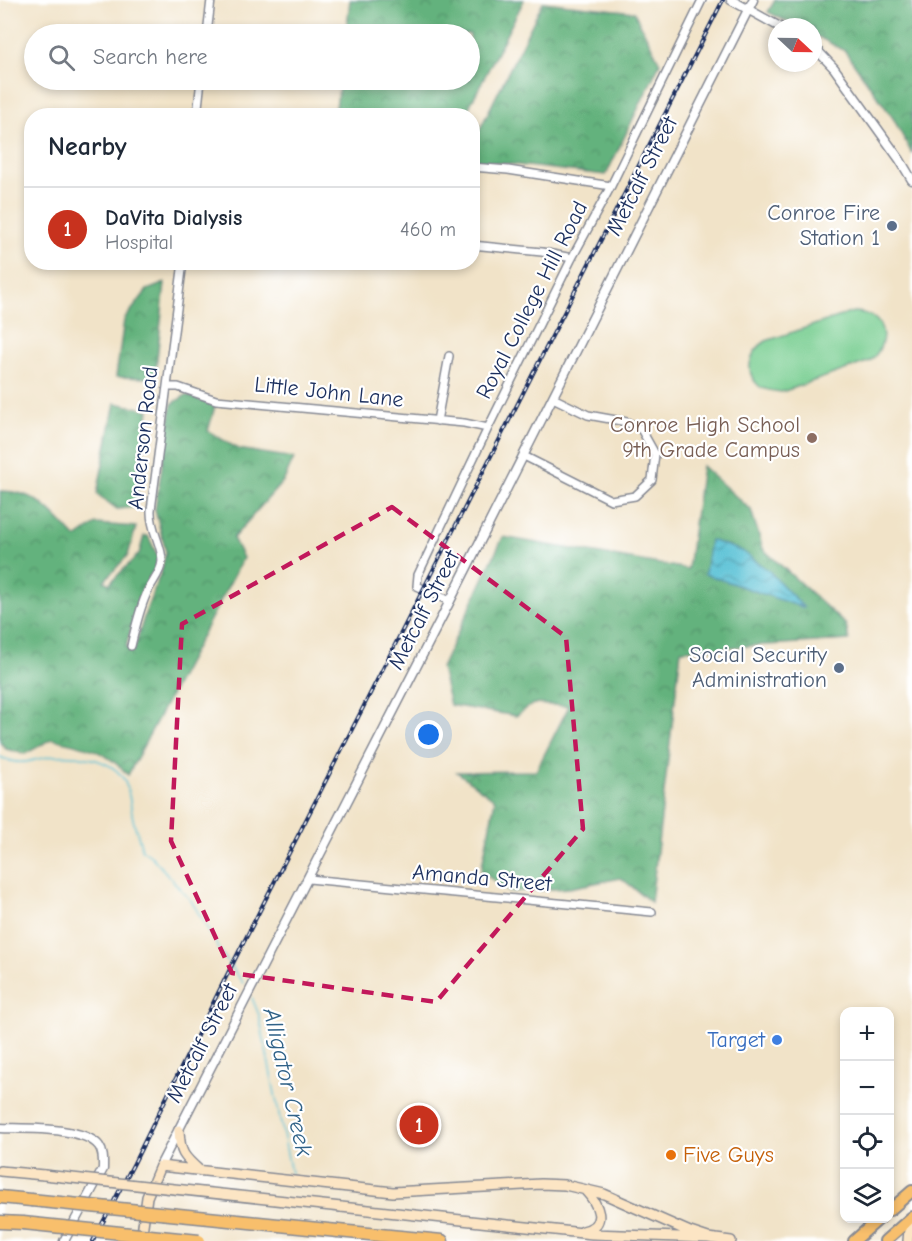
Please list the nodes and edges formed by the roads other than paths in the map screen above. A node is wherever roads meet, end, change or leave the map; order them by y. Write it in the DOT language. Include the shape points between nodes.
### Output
graph roads {
  1 [pos="211,0"];
  2 [pos="702,0"];
  3 [pos="731,0"];
  4 [pos="753,0"];
  5 [pos="748,10"];
  6 [pos="768,21"];
  7 [pos="208,24"];
  8 [pos="822,55"];
  9 [pos="200,90"];
  10 [pos="198,108"];
  11 [pos="480,168"];
  12 [pos="912,180"];
  13 [pos="611,186"];
  14 [pos="480,247"];
  15 [pos="572,258"];
  16 [pos="182,270"];
  17 [pos="449,356"];
  18 [pos="168,387"];
  19 [pos="553,398"];
  20 [pos="437,421"];
  21 [pos="488,428"];
  22 [pos="524,456"];
  23 [pos="450,601"];
  24 [pos="131,646"];
  25 [pos="309,879"];
  26 [pos="652,912"];
  27 [pos="0,1128"];
  28 [pos="179,1130"];
  29 [pos="160,1166"];
  30 [pos="0,1171"];
  31 [pos="200,1171"];
  32 [pos="585,1190"];
  33 [pos="912,1191"];
  34 [pos="0,1197"];
  35 [pos="894,1207"];
  36 [pos="911,1218"];
  37 [pos="0,1222"];
  38 [pos="874,1223"];
  39 [pos="578,1232"];
  40 [pos="708,1238"];
  41 [pos="64,1241"];
  42 [pos="141,1241"];
  43 [pos="199,1241"];
  44 [pos="442,1241"];
  45 [pos="731,1241"];
  46 [pos="854,1241"];
  47 [pos="885,1241"];
  48 [pos="908,1241"];
  1 -- 7 [label="street"];
  2 -- 13 [label="street, Royal College Hill Road"];
  3 -- 5 [label="street"];
  4 -- 5 [label="street, Metcalf Street"];
  5 -- 6 [label="street"];
  5 -- 19 [label="street, Metcalf Street"];
  8 -- 12 [label="street"];
  9 -- 10 [label="street"];
  11 -- 13 [label="street"];
  13 -- 15 [label="street, Royal College Hill Road"];
  14 -- 15 [label="street"];
  15 -- 21 [label="street, Royal College Hill Road"];
  16 -- 18 [label="street, Anderson Road"];
  17 -- 20 [label="street"];
  18 -- 20 [label="street, Little John Lane" via="216,400"];
  18 -- 24 [label="street, Anderson Road" via="151,510 162,561 145,596"];
  19 -- 22 [label="street, Metcalf Street"];
  19 -- 22 [label="street" via="588,416 627,422 641,429 656,454 652,480 635,496 611,500"];
  20 -- 21 [label="street, Little John Lane"];
  21 -- 23 [label="street, Royal College Hill Road" via="418,574 417,586"];
  22 -- 23 [label="street, Metcalf Street"];
  23 -- 25 [label="street, Metcalf Street"];
  25 -- 26 [label="street, Amanda Street"];
  25 -- 28 [label="street, Metcalf Street"];
  27 -- 41 [label="street" via="78,1134 100,1148 103,1169"];
  28 -- 29 [label="street, Metcalf Street"];
  28 -- 31 [label="main road" via="183,1156"];
  29 -- 31 [label="main road"];
  29 -- 42 [label="main road, Metcalf Street" via="147,1197"];
  30 -- 39 [label="main road, bridge"];
  31 -- 32 [label="main road" via="393,1192 541,1184"];
  32 -- 39 [label="main road" via="597,1203 599,1214 591,1229"];
  32 -- 40 [label="main road" via="604,1194"];
  33 -- 35 [label="main road"];
  34 -- 44 [label="highway, bridge"];
  36 -- 47 [label="main road"];
  36 -- 48 [label="main road"];
  37 -- 43 [label="highway, bridge"];
  38 -- 46 [label="main road"];
  39 -- 40 [label="main road"];
  40 -- 45 [label="main road"];
}
